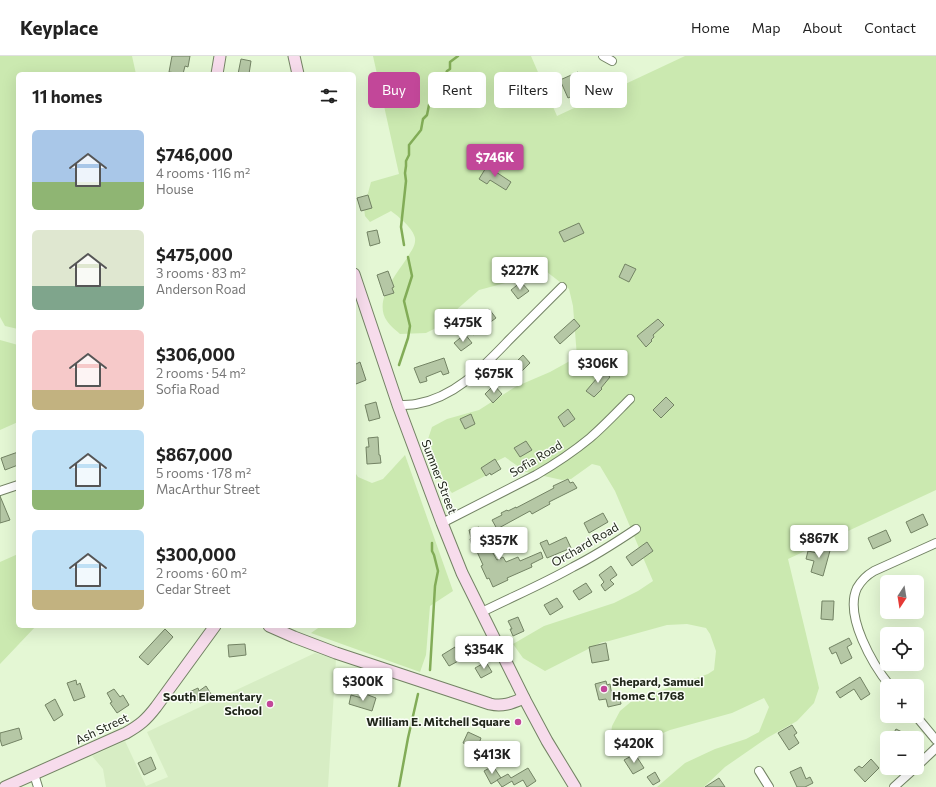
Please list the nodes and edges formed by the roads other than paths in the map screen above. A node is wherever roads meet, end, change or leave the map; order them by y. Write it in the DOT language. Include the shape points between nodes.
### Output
graph roads {
  1 [pos="220,56"];
  2 [pos="294,56"];
  3 [pos="603,56"];
  4 [pos="612,61"];
  5 [pos="217,72"];
  6 [pos="298,72"];
  7 [pos="356,280"];
  8 [pos="562,287"];
  9 [pos="630,399"];
  10 [pos="398,405"];
  11 [pos="16,486"];
  12 [pos="0,491"];
  13 [pos="442,523"];
  14 [pos="636,529"];
  15 [pos="936,543"];
  16 [pos="482,612"];
  17 [pos="214,628"];
  18 [pos="274,628"];
  19 [pos="885,679"];
  20 [pos="524,698"];
  21 [pos="922,723"];
  22 [pos="936,740"];
  23 [pos="936,748"];
  24 [pos="924,759"];
  25 [pos="759,771"];
  26 [pos="34,774"];
  27 [pos="907,775"];
  28 [pos="5,787"];
  29 [pos="38,787"];
  30 [pos="575,787"];
  31 [pos="768,787"];
  32 [pos="894,787"];
  1 -- 5 [label="main road"];
  2 -- 6 [label="main road"];
  3 -- 4 [label="street"];
  7 -- 10 [label="main road, Sumner Street"];
  8 -- 10 [label="street" via="467,380 425,402"];
  9 -- 13 [label="street, Sofia Road" via="590,438 560,461"];
  10 -- 13 [label="main road, Sumner Street"];
  11 -- 12 [label="street"];
  13 -- 16 [label="main road, Sumner Street" via="462,573"];
  14 -- 16 [label="street, Orchard Road" via="572,568"];
  15 -- 19 [label="street" via="874,571 861,583 856,593 854,611 862,640"];
  16 -- 20 [label="main road, Sumner Street"];
  17 -- 26 [label="main road, Ash Street" via="148,718 140,725"];
  18 -- 20 [label="main road" via="336,653 490,704 507,705"];
  20 -- 30 [label="main road, Sumner Street"];
  21 -- 22 [label="street"];
  23 -- 24 [label="street"];
  25 -- 31 [label="street"];
  26 -- 28 [label="main road, Ash Street"];
  26 -- 29 [label="street"];
  27 -- 32 [label="street"];
}
